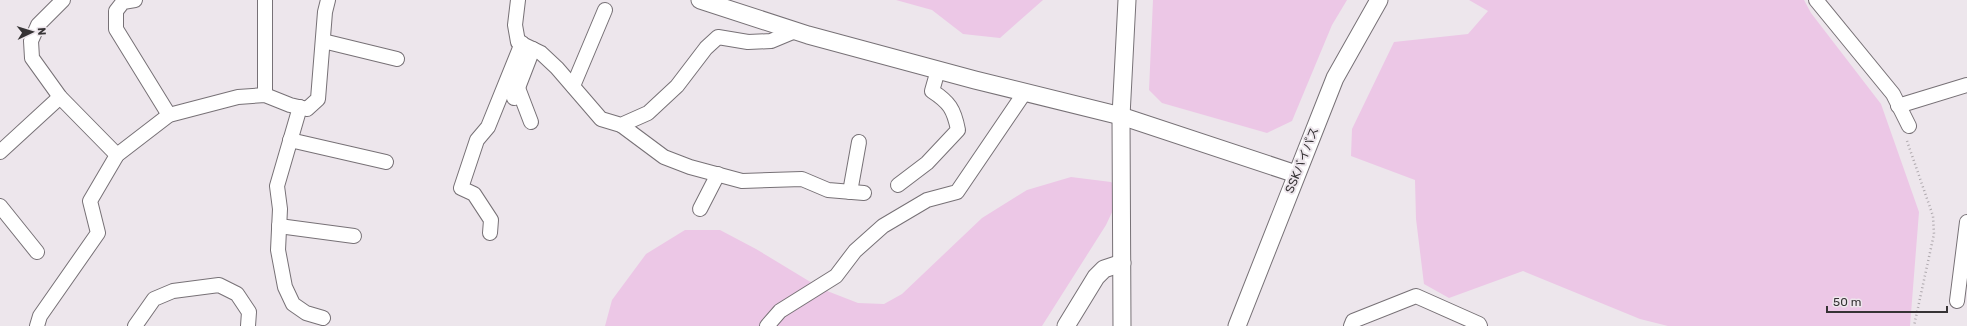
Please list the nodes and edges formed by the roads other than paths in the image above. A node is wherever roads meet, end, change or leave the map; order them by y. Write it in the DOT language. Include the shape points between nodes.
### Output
graph roads {
  1 [pos="63,0"];
  2 [pos="135,0"];
  3 [pos="265,0"];
  4 [pos="328,0"];
  5 [pos="518,0"];
  6 [pos="700,0"];
  7 [pos="1127,0"];
  8 [pos="1379,0"];
  9 [pos="1816,0"];
  10 [pos="605,10"];
  11 [pos="794,31"];
  12 [pos="323,41"];
  13 [pos="528,46"];
  14 [pos="397,59"];
  15 [pos="938,70"];
  16 [pos="1967,85"];
  17 [pos="573,86"];
  18 [pos="1025,92"];
  19 [pos="265,95"];
  20 [pos="60,97"];
  21 [pos="1898,106"];
  22 [pos="300,107"];
  23 [pos="169,115"];
  24 [pos="1120,116"];
  25 [pos="531,122"];
  26 [pos="622,125"];
  27 [pos="1908,125"];
  28 [pos="290,140"];
  29 [pos="859,142"];
  30 [pos="0,152"];
  31 [pos="117,155"];
  32 [pos="386,162"];
  33 [pos="718,174"];
  34 [pos="1296,174"];
  35 [pos="898,185"];
  36 [pos="0,206"];
  37 [pos="700,209"];
  38 [pos="1967,222"];
  39 [pos="279,226"];
  40 [pos="490,233"];
  41 [pos="354,236"];
  42 [pos="37,252"];
  43 [pos="1122,263"];
  44 [pos="1957,301"];
  45 [pos="323,318"];
  46 [pos="37,326"];
  47 [pos="135,326"];
  48 [pos="248,326"];
  49 [pos="767,326"];
  50 [pos="1066,326"];
  51 [pos="1122,326"];
  52 [pos="1237,326"];
  53 [pos="1351,326"];
  54 [pos="1480,326"];
  1 -- 20 [label="street" via="38,25 31,40 32,58"];
  2 -- 23 [label="street" via="123,2 116,11 116,30"];
  3 -- 19 [label="street"];
  4 -- 12 [label="street"];
  5 -- 13 [label="street" via="515,26 518,42"];
  6 -- 11 [label="street"];
  7 -- 24 [label="street"];
  8 -- 34 [label="street, SSKバイパス" via="1335,78"];
  9 -- 21 [label="street" via="1893,94"];
  10 -- 17 [label="street"];
  11 -- 15 [label="street"];
  11 -- 26 [label="street" via="771,41 748,42 718,37 706,48 677,86 648,113"];
  12 -- 14 [label="street"];
  12 -- 22 [label="street" via="318,99 307,109"];
  13 -- 17 [label="street" via="557,68"];
  13 -- 25 [label="street" via="516,93"];
  13 -- 40 [label="street" via="488,127 477,140 461,188 474,194 491,220"];
  15 -- 18 [label="street"];
  15 -- 35 [label="street" via="932,92 947,101 956,117 958,130 927,163"];
  16 -- 21 [label="street"];
  17 -- 26 [label="street" via="601,119"];
  18 -- 24 [label="street"];
  18 -- 49 [label="street" via="957,192 927,200 883,226 855,251 836,276 780,311"];
  19 -- 22 [label="street"];
  19 -- 23 [label="street" via="238,97"];
  20 -- 30 [label="street"];
  20 -- 31 [label="street"];
  21 -- 27 [label="street"];
  22 -- 28 [label="street"];
  23 -- 31 [label="street"];
  24 -- 34 [label="street"];
  24 -- 43 [label="street"];
  26 -- 33 [label="street" via="664,157"];
  28 -- 32 [label="street"];
  28 -- 39 [label="street" via="277,186"];
  29 -- 33 [label="street" via="857,192 828,190 802,179 742,181"];
  31 -- 46 [label="street" via="90,200 98,233 40,316"];
  33 -- 37 [label="street"];
  34 -- 52 [label="street, SSKバイパス"];
  36 -- 42 [label="street"];
  38 -- 44 [label="street"];
  39 -- 41 [label="street"];
  39 -- 45 [label="street" via="278,250 286,287 293,304 306,313"];
  43 -- 50 [label="street" via="1104,269 1096,277"];
  43 -- 51 [label="street"];
  47 -- 48 [label="street" via="154,298 173,291 219,285 237,294 249,312"];
  53 -- 54 [label="street" via="1353,321 1416,296"];
}
